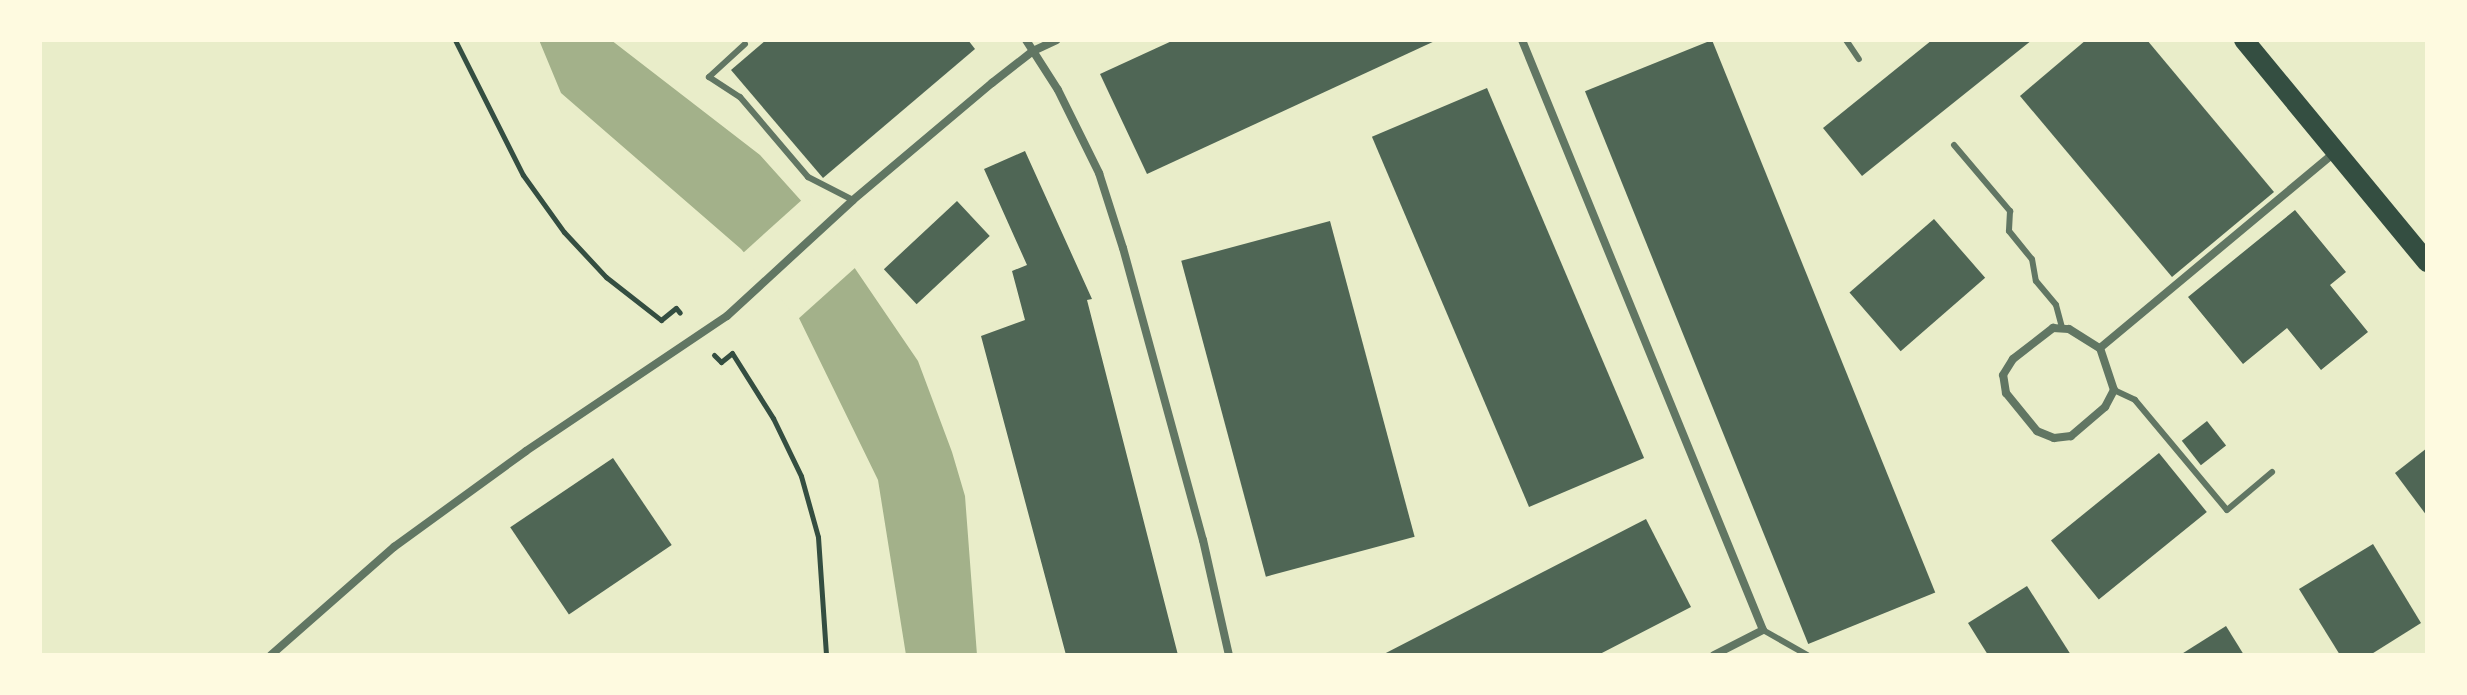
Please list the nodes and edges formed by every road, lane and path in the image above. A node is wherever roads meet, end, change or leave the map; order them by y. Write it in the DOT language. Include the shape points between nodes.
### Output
graph roads {
  1 [pos="455,40"];
  2 [pos="1026,40"];
  3 [pos="1057,40"];
  4 [pos="1522,40"];
  5 [pos="1846,40"];
  6 [pos="2244,40"];
  7 [pos="745,44"];
  8 [pos="1033,51"];
  9 [pos="1859,59"];
  10 [pos="1954,145"];
  11 [pos="2336,152"];
  12 [pos="853,200"];
  13 [pos="2427,262"];
  14 [pos="676,308"];
  15 [pos="2062,327"];
  16 [pos="2100,348"];
  17 [pos="721,362"];
  18 [pos="2114,390"];
  19 [pos="2272,472"];
  20 [pos="1763,630"];
  21 [pos="271,655"];
  22 [pos="826,655"];
  23 [pos="1229,655"];
  24 [pos="1714,655"];
  25 [pos="1807,655"];
  1 -- 14 [label="path" via="523,175 564,232 606,277 661,320"];
  2 -- 8 [label="street"];
  3 -- 8 [label="street"];
  4 -- 20 [label="street"];
  5 -- 9 [label="lane"];
  6 -- 11 [label="main road"];
  7 -- 12 [label="lane" via="709,77 740,97 808,177"];
  8 -- 12 [label="street"];
  8 -- 23 [label="street" via="1099,173 1203,540"];
  10 -- 15 [label="lane" via="2010,211 2009,231 2032,259 2036,281 2056,305"];
  11 -- 13 [label="main road"];
  11 -- 16 [label="street"];
  12 -- 21 [label="street" via="755,291 678,352 526,451 394,547"];
  15 -- 16 [label="street"];
  15 -- 18 [label="street" via="2045,332 2013,359 2003,375 2006,393 2037,431 2054,438 2071,436 2105,407"];
  16 -- 18 [label="street"];
  17 -- 22 [label="path" via="732,353 801,476 818,537"];
  18 -- 19 [label="lane" via="2135,400 2227,510"];
  20 -- 24 [label="street"];
  20 -- 25 [label="lane"];
}
